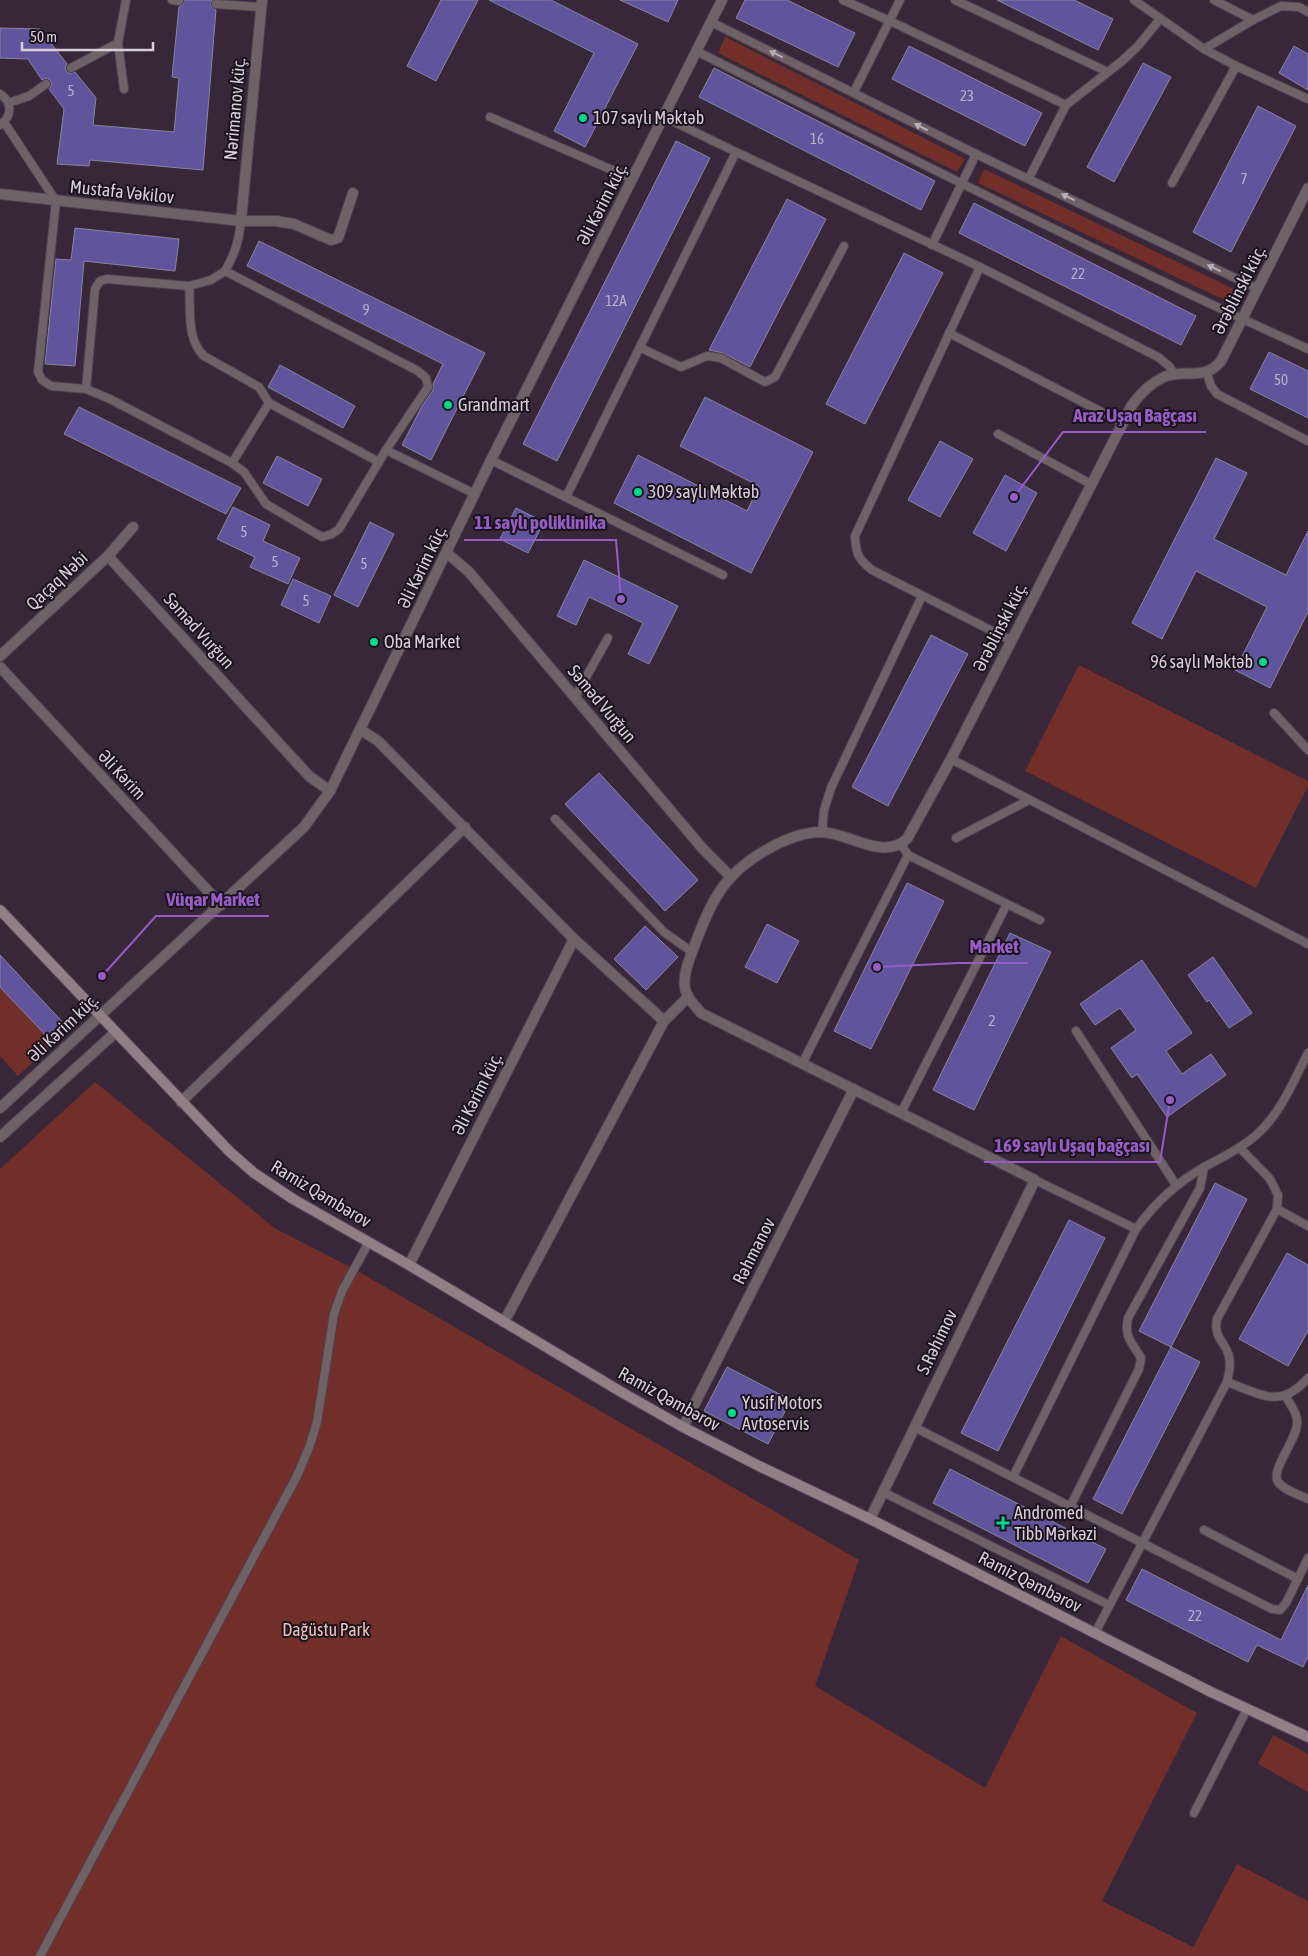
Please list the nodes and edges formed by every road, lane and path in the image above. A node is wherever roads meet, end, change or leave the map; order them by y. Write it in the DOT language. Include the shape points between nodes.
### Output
graph roads {
  1 [pos="126,0"];
  2 [pos="722,0"];
  3 [pos="843,0"];
  4 [pos="900,0"];
  5 [pos="955,0"];
  6 [pos="1134,0"];
  7 [pos="1214,0"];
  8 [pos="216,4"];
  9 [pos="261,4"];
  10 [pos="1308,12"];
  11 [pos="1160,19"];
  12 [pos="1253,20"];
  13 [pos="890,21"];
  14 [pos="711,22"];
  15 [pos="118,43"];
  16 [pos="1204,49"];
  17 [pos="696,51"];
  18 [pos="1236,66"];
  19 [pos="71,68"];
  20 [pos="1108,72"];
  21 [pos="46,84"];
  22 [pos="124,89"];
  23 [pos="854,92"];
  24 [pos="0,94"];
  25 [pos="1308,99"];
  26 [pos="8,103"];
  27 [pos="1066,105"];
  28 [pos="664,116"];
  29 [pos="490,117"];
  30 [pos="2,124"];
  31 [pos="736,152"];
  32 [pos="976,154"];
  33 [pos="1030,178"];
  34 [pos="633,180"];
  35 [pos="1172,183"];
  36 [pos="962,184"];
  37 [pos="1308,188"];
  38 [pos="0,194"];
  39 [pos="354,194"];
  40 [pos="56,201"];
  41 [pos="241,221"];
  42 [pos="932,245"];
  43 [pos="844,246"];
  44 [pos="980,268"];
  45 [pos="225,271"];
  46 [pos="189,286"];
  47 [pos="1258,289"];
  48 [pos="1243,319"];
  49 [pos="949,333"];
  50 [pos="641,348"];
  51 [pos="1308,348"];
  52 [pos="1208,373"];
  53 [pos="1174,374"];
  54 [pos="86,389"];
  55 [pos="269,403"];
  56 [pos="1123,423"];
  57 [pos="998,434"];
  58 [pos="1308,441"];
  59 [pos="386,450"];
  60 [pos="491,460"];
  61 [pos="379,462"];
  62 [pos="232,464"];
  63 [pos="1091,484"];
  64 [pos="475,494"];
  65 [pos="566,497"];
  66 [pos="133,527"];
  67 [pos="448,553"];
  68 [pos="108,556"];
  69 [pos="723,575"];
  70 [pos="922,596"];
  71 [pos="608,638"];
  72 [pos="1010,640"];
  73 [pos="0,656"];
  74 [pos="0,667"];
  75 [pos="575,697"];
  76 [pos="1274,713"];
  77 [pos="362,730"];
  78 [pos="1308,750"];
  79 [pos="951,759"];
  80 [pos="330,791"];
  81 [pos="1029,800"];
  82 [pos="556,819"];
  83 [pos="465,827"];
  84 [pos="822,832"];
  85 [pos="956,838"];
  86 [pos="901,844"];
  87 [pos="908,855"];
  88 [pos="731,877"];
  89 [pos="1007,904"];
  90 [pos="221,905"];
  91 [pos="0,910"];
  92 [pos="1040,920"];
  93 [pos="574,939"];
  94 [pos="1308,944"];
  95 [pos="692,952"];
  96 [pos="688,997"];
  97 [pos="101,1016"];
  98 [pos="664,1021"];
  99 [pos="1076,1031"];
  100 [pos="116,1032"];
  101 [pos="1308,1053"];
  102 [pos="802,1064"];
  103 [pos="854,1089"];
  104 [pos="181,1102"];
  105 [pos="0,1108"];
  106 [pos="900,1113"];
  107 [pos="0,1137"];
  108 [pos="1240,1148"];
  109 [pos="1204,1167"];
  110 [pos="1035,1180"];
  111 [pos="1176,1185"];
  112 [pos="1277,1209"];
  113 [pos="1308,1226"];
  114 [pos="1136,1230"];
  115 [pos="369,1242"];
  116 [pos="409,1265"];
  117 [pos="504,1322"];
  118 [pos="1308,1378"];
  119 [pos="1227,1382"];
  120 [pos="1286,1397"];
  121 [pos="683,1426"];
  122 [pos="914,1426"];
  123 [pos="1013,1477"];
  124 [pos="883,1492"];
  125 [pos="1308,1499"];
  126 [pos="1070,1507"];
  127 [pos="870,1519"];
  128 [pos="1204,1530"];
  129 [pos="1141,1544"];
  130 [pos="1308,1558"];
  131 [pos="1298,1579"];
  132 [pos="1109,1605"];
  133 [pos="1095,1633"];
  134 [pos="1247,1709"];
  135 [pos="1308,1737"];
  136 [pos="1194,1814"];
  137 [pos="40,1956"];
  1 -- 15 [label="lane"];
  2 -- 14 [label="street, Əli Kərim küç."];
  3 -- 13 [label="lane"];
  4 -- 13 [label="lane"];
  5 -- 20 [label="lane"];
  6 -- 11 [label="lane"];
  7 -- 12 [label="lane"];
  8 -- 9 [label="lane"];
  9 -- 41 [label="street, Nərimanov küç."];
  10 -- 12 [label="lane" via="1299,7 1281,6"];
  11 -- 16 [label="lane"];
  11 -- 20 [label="lane" via="1138,46"];
  12 -- 16 [label="lane"];
  13 -- 23 [label="lane"];
  13 -- 27 [label="lane"];
  14 -- 17 [label="street, Əli Kərim küç."];
  23 -- 14 [label="lane, one-way"];
  15 -- 19 [label="lane"];
  15 -- 22 [label="lane"];
  16 -- 18 [label="lane"];
  17 -- 28 [label="street, Əli Kərim küç."];
  17 -- 36 [label="lane"];
  18 -- 25 [label="lane"];
  18 -- 35 [label="lane"];
  20 -- 27 [label="lane"];
  21 -- 26 [label="lane" via="29,96"];
  32 -- 23 [label="lane, one-way"];
  24 -- 26 [label="lane"];
  26 -- 30 [label="lane" via="10,110"];
  27 -- 33 [label="lane"];
  28 -- 31 [label="lane"];
  28 -- 34 [label="street, Əli Kərim küç."];
  29 -- 34 [label="lane"];
  30 -- 40 [label="lane"];
  31 -- 42 [label="lane"];
  31 -- 50 [label="lane"];
  32 -- 33 [label="lane"];
  32 -- 36 [label="lane"];
  47 -- 33 [label="lane, one-way"];
  34 -- 60 [label="street, Əli Kərim küç."];
  36 -- 42 [label="lane"];
  36 -- 48 [label="lane"];
  37 -- 47 [label="street, Ərəblinski küç."];
  38 -- 40 [label="street, Mustafa Vəkilov"];
  39 -- 41 [label="street, Mustafa Vəkilov" via="338,238 331,240 276,220"];
  40 -- 41 [label="street, Mustafa Vəkilov"];
  40 -- 54 [label="lane" via="38,372 42,380 51,386"];
  41 -- 45 [label="lane" via="238,242"];
  42 -- 44 [label="lane"];
  43 -- 50 [label="lane" via="775,377 765,382 721,358 707,356 681,367"];
  44 -- 49 [label="lane"];
  44 -- 53 [label="lane" via="1158,357"];
  45 -- 46 [label="lane" via="211,280"];
  45 -- 59 [label="lane" via="426,378 428,386"];
  46 -- 54 [label="lane" via="100,280 94,289"];
  46 -- 55 [label="lane" via="193,340 197,349 259,387"];
  47 -- 48 [label="street, Ərəblinski küç."];
  48 -- 51 [label="lane"];
  48 -- 52 [label="street, Ərəblinski küç." via="1221,361"];
  49 -- 56 [label="lane"];
  49 -- 70 [label="lane" via="855,536 860,562"];
  50 -- 65 [label="lane"];
  52 -- 53 [label="street, Ərəblinski küç."];
  52 -- 58 [label="lane" via="1211,386 1218,394"];
  53 -- 56 [label="street, Ərəblinski küç." via="1153,383 1140,394"];
  54 -- 62 [label="lane"];
  55 -- 61 [label="lane"];
  55 -- 62 [label="lane"];
  56 -- 63 [label="street, Ərəblinski küç."];
  57 -- 63 [label="lane"];
  59 -- 61 [label="lane"];
  59 -- 64 [label="lane"];
  60 -- 64 [label="street, Əli Kərim küç."];
  60 -- 65 [label="lane"];
  61 -- 62 [label="lane" via="339,529 322,537 266,504 244,472"];
  63 -- 72 [label="street, Ərəblinski küç."];
  64 -- 67 [label="street, Əli Kərim küç."];
  65 -- 69 [label="lane"];
  66 -- 68 [label="street, Qaçaq Nəbi"];
  67 -- 75 [label="street, Səməd Vurğun" via="469,572"];
  67 -- 77 [label="street, Əli Kərim küç."];
  68 -- 73 [label="street, Qaçaq Nəbi"];
  68 -- 80 [label="street, Səməd Vurğun" via="309,776"];
  70 -- 72 [label="lane"];
  70 -- 84 [label="lane" via="831,788"];
  71 -- 75 [label="lane"];
  72 -- 79 [label="street, Ərəblinski küç."];
  74 -- 90 [label="street, Əli Kərim"];
  75 -- 88 [label="street, Səməd Vurğun" via="703,849"];
  76 -- 78 [label="lane"];
  77 -- 80 [label="street, Əli Kərim küç."];
  77 -- 83 [label="street" via="378,741"];
  79 -- 81 [label="lane"];
  79 -- 86 [label="street, Ərəblinski küç." via="912,831"];
  80 -- 90 [label="street, Əli Kərim küç." via="304,826"];
  81 -- 85 [label="lane"];
  81 -- 94 [label="lane"];
  82 -- 95 [label="lane" via="664,932"];
  83 -- 93 [label="street"];
  83 -- 104 [label="street"];
  84 -- 86 [label="street" via="883,848"];
  84 -- 88 [label="street" via="807,833 779,843"];
  86 -- 87 [label="lane"];
  87 -- 89 [label="lane"];
  87 -- 102 [label="lane"];
  88 -- 95 [label="street" via="703,923"];
  89 -- 92 [label="lane"];
  89 -- 106 [label="lane"];
  90 -- 97 [label="street, Əli Kərim küç."];
  91 -- 97 [label="main road, Ramiz Qəmbərov"];
  93 -- 98 [label="street"];
  93 -- 116 [label="street, Əli Kərim küç."];
  95 -- 96 [label="street" via="684,986"];
  96 -- 98 [label="street"];
  96 -- 102 [label="street" via="701,1013"];
  97 -- 100 [label="main road, Ramiz Qəmbərov"];
  97 -- 105 [label="street, Əli Kərim küç."];
  98 -- 117 [label="street"];
  99 -- 111 [label="lane"];
  100 -- 104 [label="main road, Ramiz Qəmbərov"];
  100 -- 107 [label="street"];
  101 -- 108 [label="lane" via="1282,1105 1256,1136"];
  102 -- 103 [label="street"];
  103 -- 106 [label="street"];
  103 -- 121 [label="street, Rəhmanov"];
  104 -- 115 [label="main road, Ramiz Qəmbərov" via="262,1179"];
  106 -- 110 [label="street"];
  108 -- 109 [label="lane"];
  108 -- 112 [label="lane" via="1270,1179 1278,1195"];
  109 -- 111 [label="lane"];
  109 -- 126 [label="lane" via="1200,1188 1128,1318 1127,1337 1141,1358 1139,1369"];
  110 -- 114 [label="lane"];
  110 -- 122 [label="street, S.Rəhimov"];
  111 -- 114 [label="lane"];
  112 -- 113 [label="lane"];
  112 -- 119 [label="lane" via="1216,1319 1218,1338 1230,1358"];
  114 -- 123 [label="lane"];
  115 -- 116 [label="main road, Ramiz Qəmbərov"];
  115 -- 137 [label="lane" via="342,1291 334,1314 317,1422 298,1474"];
  116 -- 117 [label="main road, Ramiz Qəmbərov"];
  117 -- 121 [label="main road, Ramiz Qəmbərov"];
  118 -- 120 [label="lane"];
  119 -- 120 [label="lane" via="1269,1397"];
  119 -- 129 [label="lane"];
  120 -- 125 [label="lane" via="1298,1423 1276,1473 1277,1480 1282,1486"];
  121 -- 127 [label="main road, Ramiz Qəmbərov"];
  122 -- 123 [label="lane"];
  122 -- 124 [label="street, S.Rəhimov"];
  123 -- 126 [label="lane"];
  124 -- 127 [label="street, S.Rəhimov"];
  124 -- 132 [label="lane"];
  126 -- 129 [label="lane"];
  127 -- 133 [label="main road, Ramiz Qəmbərov"];
  128 -- 131 [label="lane"];
  129 -- 131 [label="lane" via="1272,1609 1280,1610"];
  129 -- 132 [label="lane"];
  130 -- 131 [label="lane"];
  132 -- 133 [label="lane"];
  133 -- 134 [label="main road, Ramiz Qəmbərov"];
  134 -- 135 [label="main road, Ramiz Qəmbərov"];
  134 -- 136 [label="lane"];
}
